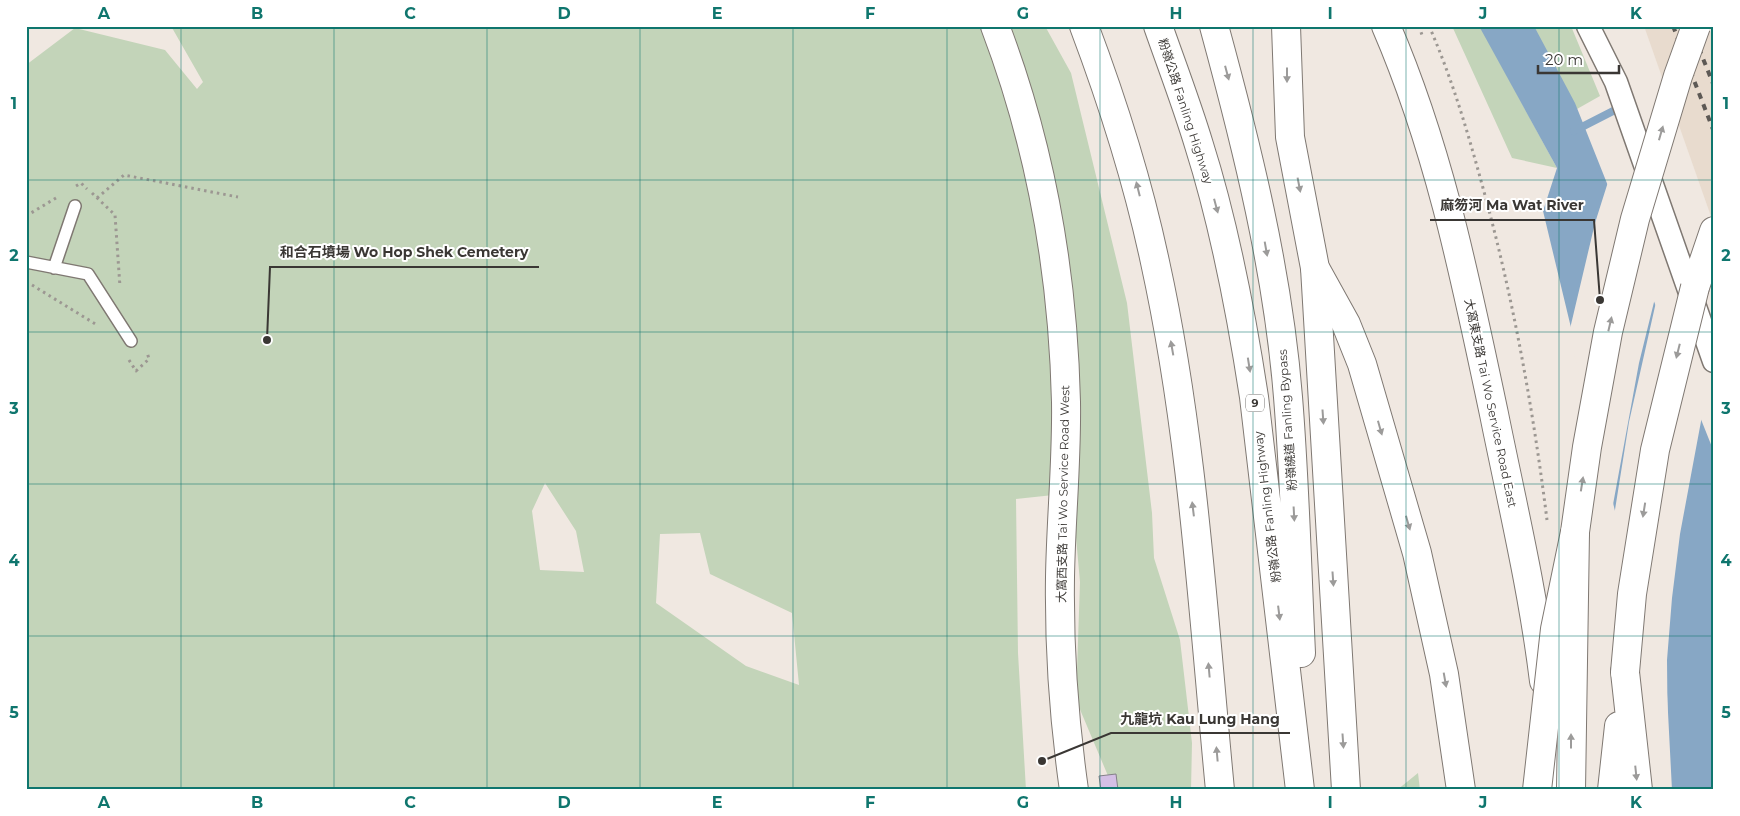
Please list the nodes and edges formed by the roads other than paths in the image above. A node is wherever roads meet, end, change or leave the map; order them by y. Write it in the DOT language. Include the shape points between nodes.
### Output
graph roads {
  1 [pos="995,26"];
  2 [pos="1084,26"];
  3 [pos="1158,26"];
  4 [pos="1214,26"];
  5 [pos="1286,26"];
  6 [pos="1386,26"];
  7 [pos="1588,26"];
  8 [pos="1696,26"];
  9 [pos="75,206"];
  10 [pos="1714,231"];
  11 [pos="26,262"];
  12 [pos="54,268"];
  13 [pos="1315,268"];
  14 [pos="131,341"];
  15 [pos="1714,361"];
  16 [pos="1575,532"];
  17 [pos="1625,672"];
  18 [pos="1074,790"];
  19 [pos="1220,790"];
  20 [pos="1300,790"];
  21 [pos="1308,790"];
  22 [pos="1346,790"];
  23 [pos="1461,790"];
  24 [pos="1537,790"];
  25 [pos="1555,790"];
  26 [pos="1571,790"];
  27 [pos="1612,790"];
  28 [pos="1638,790"];
  1 -- 18 [label="main road, 大窩西支路 Tai Wo Service Road West" via="1036,156 1056,261 1066,402 1061,634"];
  19 -- 2 [label="main road, one-way" via="1194,520 1168,326 1135,180"];
  3 -- 20 [label="main road, 粉嶺公路 Fanling Highway / 9, one-way" via="1200,146 1230,262 1246,343"];
  4 -- 21 [label="main road, 粉嶺繞道 Fanling Bypass, one-way" via="1242,131 1267,250 1287,386"];
  5 -- 13 [label="main road, one-way" via="1290,137"];
  6 -- 25 [label="main road, 大窩東支路 Tai Wo Service Road East" via="1434,156 1462,261 1540,644"];
  7 -- 15 [label="street" via="1616,82"];
  16 -- 8 [label="main road, one-way, bridge" via="1596,396 1622,273 1678,76"];
  9 -- 12 [label="lane"];
  10 -- 17 [label="main road, one-way, bridge" via="1695,287 1655,450 1632,594"];
  11 -- 12 [label="lane"];
  12 -- 14 [label="lane" via="88,274"];
  13 -- 22 [label="main road, one-way"];
  13 -- 23 [label="main road, one-way" via="1346,324 1362,364 1394,476 1432,612 1453,725"];
  16 -- 24 [label="main road, bridge" via="1555,629"];
  26 -- 16 [label="main road, one-way, bridge"];
  17 -- 27 [label="main road"];
  17 -- 28 [label="main road, one-way"];
}
